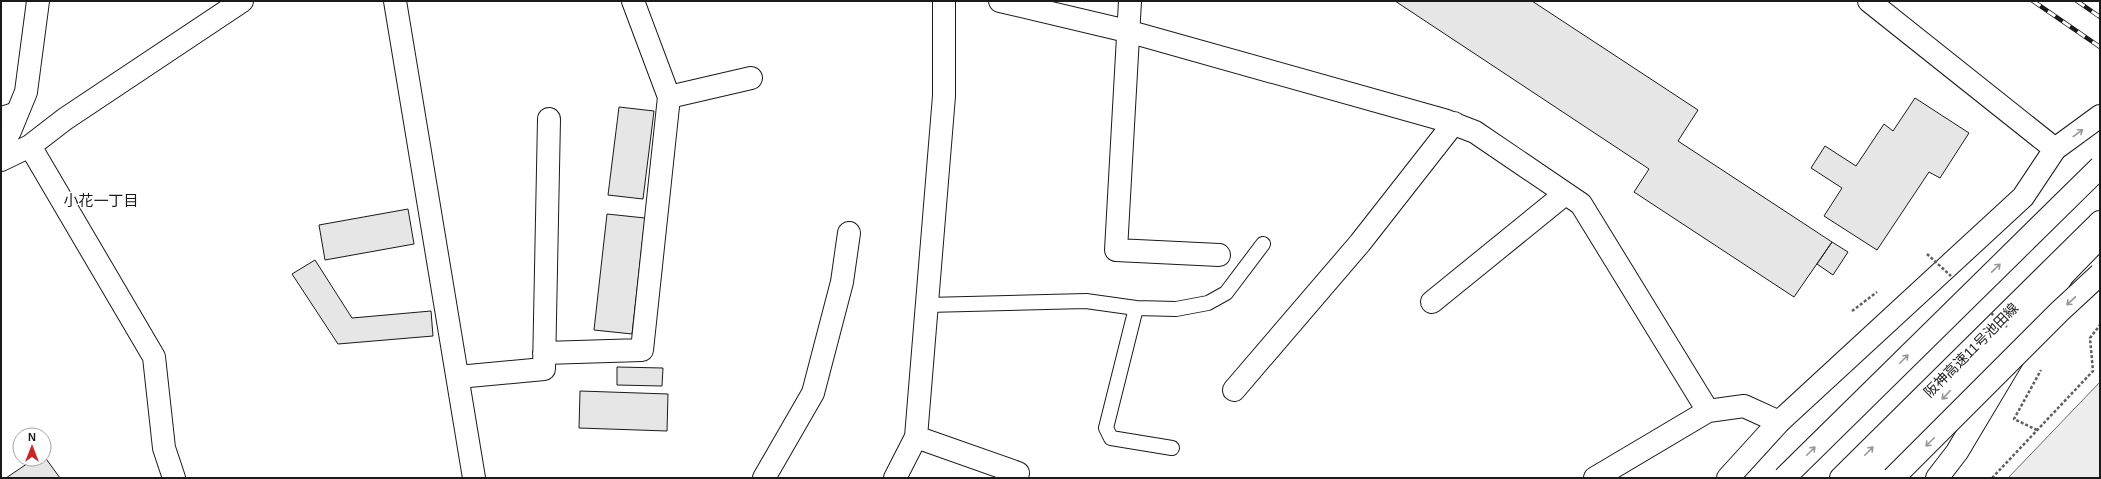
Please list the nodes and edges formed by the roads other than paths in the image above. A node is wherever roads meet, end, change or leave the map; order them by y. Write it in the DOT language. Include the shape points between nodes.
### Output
graph roads {
  1 [pos="38,1"];
  2 [pos="242,1"];
  3 [pos="395,1"];
  4 [pos="633,1"];
  5 [pos="944,1"];
  6 [pos="1000,1"];
  7 [pos="1130,1"];
  8 [pos="1869,1"];
  9 [pos="1128,31"];
  10 [pos="751,78"];
  11 [pos="669,97"];
  12 [pos="10,111"];
  13 [pos="2100,116"];
  14 [pos="550,118"];
  15 [pos="1454,123"];
  16 [pos="1,146"];
  17 [pos="30,146"];
  18 [pos="2055,149"];
  19 [pos="1,160"];
  20 [pos="2100,167"];
  21 [pos="1565,194"];
  22 [pos="2100,222"];
  23 [pos="849,234"];
  24 [pos="2100,237"];
  25 [pos="1263,244"];
  26 [pos="1219,256"];
  27 [pos="2064,273"];
  28 [pos="2100,274"];
  29 [pos="1432,302"];
  30 [pos="926,305"];
  31 [pos="1136,308"];
  32 [pos="544,352"];
  33 [pos="458,377"];
  34 [pos="1234,390"];
  35 [pos="1708,411"];
  36 [pos="1779,422"];
  37 [pos="916,437"];
  38 [pos="1172,448"];
  39 [pos="1018,473"];
  40 [pos="174,478"];
  41 [pos="474,478"];
  42 [pos="764,478"];
  43 [pos="895,478"];
  44 [pos="1595,478"];
  45 [pos="1728,478"];
  46 [pos="1784,478"];
  47 [pos="1841,478"];
  48 [pos="1866,478"];
  49 [pos="1894,478"];
  50 [pos="1937,478"];
  1 -- 12 [label="main road" via="26,92"];
  2 -- 17 [label="main road" via="66,118"];
  3 -- 33 [label="main road"];
  4 -- 11 [label="main road"];
  5 -- 30 [label="main road" via="944,96"];
  6 -- 9 [label="main road"];
  7 -- 9 [label="main road"];
  8 -- 18 [label="main road"];
  9 -- 15 [label="main road"];
  9 -- 26 [label="main road" via="1116,250"];
  10 -- 11 [label="main road"];
  11 -- 32 [label="main road" via="642,350"];
  12 -- 16 [label="main road"];
  18 -- 13 [label="main road, one-way"];
  14 -- 32 [label="main road"];
  15 -- 21 [label="main road" via="1475,132"];
  15 -- 34 [label="main road" via="1360,243"];
  17 -- 19 [label="main road"];
  17 -- 40 [label="main road" via="154,357 164,448"];
  18 -- 36 [label="main road" via="2023,197"];
  46 -- 20 [label="main road, one-way, bridge"];
  21 -- 29 [label="main road"];
  21 -- 35 [label="main road" via="1581,204"];
  47 -- 22 [label="main road, 阪神高速11号池田線, one-way"];
  23 -- 42 [label="main road" via="842,282 813,393"];
  24 -- 27 [label="main road"];
  25 -- 31 [label="lane" via="1226,293 1208,304 1176,309"];
  27 -- 48 [label="main road, one-way"];
  27 -- 50 [label="main road" via="1957,452"];
  28 -- 49 [label="main road, one-way, bridge"];
  30 -- 31 [label="lane" via="1086,301"];
  30 -- 37 [label="main road"];
  31 -- 38 [label="lane" via="1106,428 1111,438"];
  32 -- 33 [label="main road" via="544,369"];
  33 -- 41 [label="main road"];
  35 -- 36 [label="main road" via="1744,406"];
  35 -- 44 [label="main road"];
  36 -- 45 [label="main road"];
  37 -- 39 [label="main road"];
  37 -- 43 [label="main road"];
}
